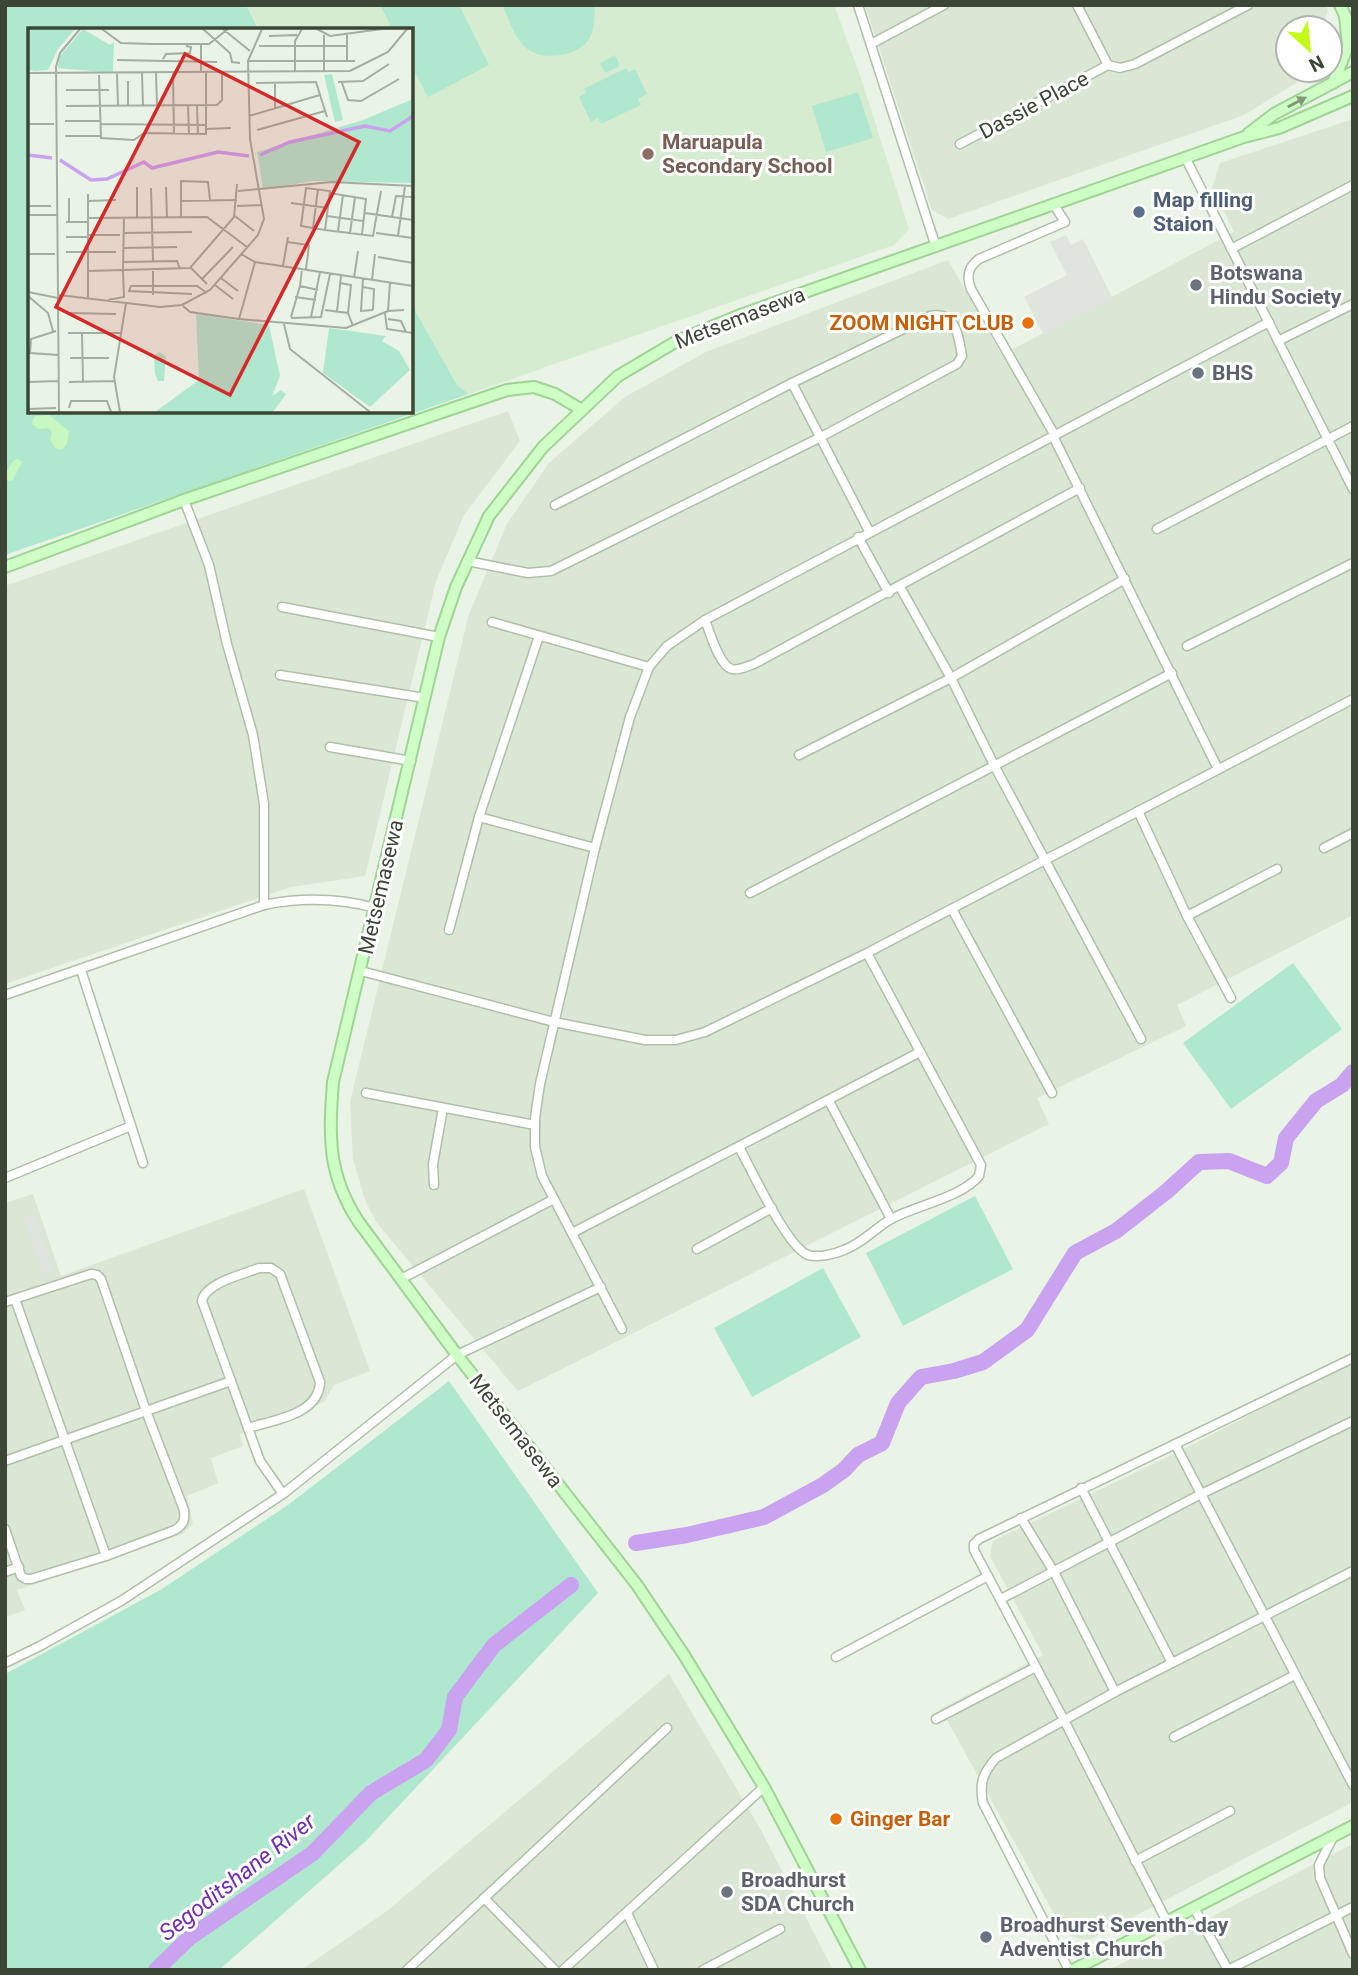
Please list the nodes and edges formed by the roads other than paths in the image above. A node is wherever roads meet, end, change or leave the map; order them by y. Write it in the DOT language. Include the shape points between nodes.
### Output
graph roads {
  1 [pos="858,5"];
  2 [pos="944,5"];
  3 [pos="1077,5"];
  4 [pos="1248,5"];
  5 [pos="1340,5"];
  6 [pos="1345,16"];
  7 [pos="1353,31"];
  8 [pos="871,44"];
  9 [pos="1344,56"];
  10 [pos="1108,65"];
  11 [pos="1331,84"];
  12 [pos="1351,99"];
  13 [pos="1244,137"];
  14 [pos="960,144"];
  15 [pos="1185,157"];
  16 [pos="1353,185"];
  17 [pos="1054,205"];
  18 [pos="936,247"];
  19 [pos="1231,248"];
  20 [pos="1353,304"];
  21 [pos="1269,322"];
  22 [pos="1278,341"];
  23 [pos="792,383"];
  24 [pos="582,410"];
  25 [pos="1353,426"];
  26 [pos="1054,435"];
  27 [pos="819,438"];
  28 [pos="1327,439"];
  29 [pos="1080,488"];
  30 [pos="1353,489"];
  31 [pos="184,500"];
  32 [pos="555,506"];
  33 [pos="1157,529"];
  34 [pos="869,531"];
  35 [pos="858,537"];
  36 [pos="467,561"];
  37 [pos="1353,563"];
  38 [pos="5,567"];
  39 [pos="1125,579"];
  40 [pos="900,587"];
  41 [pos="889,593"];
  42 [pos="282,607"];
  43 [pos="705,620"];
  44 [pos="492,622"];
  45 [pos="539,636"];
  46 [pos="439,637"];
  47 [pos="1187,646"];
  48 [pos="649,667"];
  49 [pos="1172,673"];
  50 [pos="280,675"];
  51 [pos="951,678"];
  52 [pos="425,698"];
  53 [pos="1353,699"];
  54 [pos="330,747"];
  55 [pos="799,755"];
  56 [pos="411,761"];
  57 [pos="994,765"];
  58 [pos="1218,769"];
  59 [pos="1138,811"];
  60 [pos="479,817"];
  61 [pos="1353,833"];
  62 [pos="595,848"];
  63 [pos="1324,848"];
  64 [pos="1045,859"];
  65 [pos="1277,869"];
  66 [pos="750,893"];
  67 [pos="264,905"];
  68 [pos="376,908"];
  69 [pos="953,909"];
  70 [pos="1187,916"];
  71 [pos="449,930"];
  72 [pos="867,953"];
  73 [pos="81,970"];
  74 [pos="362,971"];
  75 [pos="5,995"];
  76 [pos="1231,998"];
  77 [pos="554,1022"];
  78 [pos="1141,1039"];
  79 [pos="920,1052"];
  80 [pos="366,1093"];
  81 [pos="1052,1093"];
  82 [pos="829,1101"];
  83 [pos="443,1108"];
  84 [pos="535,1125"];
  85 [pos="131,1126"];
  86 [pos="739,1147"];
  87 [pos="143,1163"];
  88 [pos="5,1178"];
  89 [pos="434,1185"];
  90 [pos="554,1199"];
  91 [pos="772,1208"];
  92 [pos="891,1219"];
  93 [pos="572,1233"];
  94 [pos="697,1249"];
  95 [pos="401,1279"];
  96 [pos="601,1287"];
  97 [pos="15,1299"];
  98 [pos="5,1302"];
  99 [pos="622,1329"];
  100 [pos="457,1356"];
  101 [pos="1353,1358"];
  102 [pos="231,1381"];
  103 [pos="146,1411"];
  104 [pos="1353,1421"];
  105 [pos="248,1428"];
  106 [pos="65,1440"];
  107 [pos="1175,1444"];
  108 [pos="5,1461"];
  109 [pos="1081,1488"];
  110 [pos="283,1494"];
  111 [pos="1201,1494"];
  112 [pos="1021,1518"];
  113 [pos="5,1529"];
  114 [pos="1108,1542"];
  115 [pos="107,1556"];
  116 [pos="19,1567"];
  117 [pos="1353,1571"];
  118 [pos="5,1572"];
  119 [pos="1054,1572"];
  120 [pos="988,1576"];
  121 [pos="1000,1599"];
  122 [pos="1264,1616"];
  123 [pos="836,1657"];
  124 [pos="5,1662"];
  125 [pos="1172,1663"];
  126 [pos="1036,1667"];
  127 [pos="1295,1675"];
  128 [pos="1115,1692"];
  129 [pos="936,1719"];
  130 [pos="1064,1720"];
  131 [pos="667,1728"];
  132 [pos="1174,1737"];
  133 [pos="1353,1785"];
  134 [pos="764,1787"];
  135 [pos="1230,1811"];
  136 [pos="1353,1826"];
  137 [pos="1334,1836"];
  138 [pos="1135,1861"];
  139 [pos="484,1898"];
  140 [pos="1353,1907"];
  141 [pos="1194,1908"];
  142 [pos="627,1913"];
  143 [pos="1337,1915"];
  144 [pos="1166,1920"];
  145 [pos="780,1930"];
  146 [pos="1353,1954"];
  147 [pos="407,1970"];
  148 [pos="555,1970"];
  149 [pos="563,1970"];
  150 [pos="654,1970"];
  151 [pos="703,1970"];
  152 [pos="860,1970"];
  153 [pos="1071,1970"];
  154 [pos="1228,1970"];
  1 -- 8 [label="street"];
  2 -- 8 [label="street"];
  3 -- 10 [label="street"];
  4 -- 10 [label="street" via="1135,64"];
  5 -- 6 [label="street"];
  6 -- 7 [label="street"];
  6 -- 9 [label="street" via="1348,46"];
  8 -- 18 [label="street"];
  10 -- 14 [label="street, Dassie Place"];
  13 -- 11 [label="street, Metsemasewa, one-way" via="1274,114"];
  12 -- 13 [label="street, Metsemasewa"];
  13 -- 15 [label="street, Metsemasewa"];
  15 -- 17 [label="street, Metsemasewa"];
  15 -- 19 [label="street"];
  16 -- 19 [label="street"];
  17 -- 18 [label="street, Metsemasewa"];
  17 -- 26 [label="street" via="1065,222 979,259 968,278"];
  18 -- 24 [label="street, Metsemasewa" via="677,341 618,376"];
  19 -- 21 [label="street"];
  20 -- 22 [label="street"];
  21 -- 22 [label="street"];
  21 -- 26 [label="street"];
  22 -- 28 [label="street"];
  23 -- 27 [label="street"];
  23 -- 27 [label="street" via="930,316 948,318 956,328 962,356 957,364"];
  23 -- 32 [label="street"];
  24 -- 31 [label="street" via="534,387 506,390"];
  24 -- 36 [label="street, Metsemasewa" via="515,481 489,516"];
  25 -- 28 [label="street"];
  26 -- 29 [label="street"];
  26 -- 34 [label="street"];
  27 -- 34 [label="street"];
  27 -- 36 [label="street" via="551,571 528,573"];
  28 -- 30 [label="street"];
  28 -- 33 [label="street"];
  29 -- 39 [label="street"];
  29 -- 40 [label="street"];
  31 -- 38 [label="street"];
  31 -- 67 [label="street" via="209,565 253,735 264,804"];
  34 -- 35 [label="street"];
  35 -- 41 [label="street"];
  35 -- 43 [label="street"];
  36 -- 46 [label="street, Metsemasewa"];
  37 -- 47 [label="street"];
  39 -- 49 [label="street"];
  39 -- 51 [label="street"];
  40 -- 41 [label="street"];
  40 -- 51 [label="street"];
  41 -- 43 [label="street" via="738,669 722,662"];
  42 -- 46 [label="street"];
  43 -- 48 [label="street" via="667,646"];
  44 -- 45 [label="street"];
  45 -- 48 [label="street"];
  45 -- 60 [label="street"];
  46 -- 52 [label="street, Metsemasewa"];
  48 -- 62 [label="street" via="629,717"];
  49 -- 57 [label="street"];
  49 -- 58 [label="street"];
  50 -- 52 [label="street"];
  51 -- 55 [label="street"];
  51 -- 57 [label="street"];
  52 -- 56 [label="street, Metsemasewa"];
  53 -- 58 [label="street"];
  54 -- 56 [label="street"];
  56 -- 68 [label="street, Metsemasewa"];
  57 -- 64 [label="street"];
  57 -- 66 [label="street"];
  58 -- 59 [label="street"];
  59 -- 64 [label="street"];
  59 -- 70 [label="street"];
  60 -- 62 [label="street"];
  60 -- 71 [label="street"];
  61 -- 63 [label="street"];
  62 -- 77 [label="street"];
  64 -- 69 [label="street"];
  64 -- 78 [label="street"];
  65 -- 70 [label="street"];
  67 -- 68 [label="street" via="304,899 351,901"];
  67 -- 73 [label="street"];
  68 -- 74 [label="street, Metsemasewa"];
  69 -- 72 [label="street"];
  69 -- 81 [label="street"];
  70 -- 76 [label="street"];
  72 -- 77 [label="street" via="733,1020 676,1040 645,1041"];
  72 -- 79 [label="street"];
  73 -- 75 [label="street"];
  73 -- 85 [label="street"];
  74 -- 77 [label="street"];
  74 -- 95 [label="street, Metsemasewa" via="333,1082 331,1156 344,1200"];
  77 -- 84 [label="street"];
  79 -- 82 [label="street"];
  79 -- 92 [label="street" via="981,1171 965,1188"];
  80 -- 83 [label="street"];
  82 -- 86 [label="street"];
  82 -- 92 [label="street"];
  83 -- 84 [label="street"];
  83 -- 89 [label="street"];
  84 -- 90 [label="street" via="535,1147"];
  85 -- 87 [label="street"];
  85 -- 88 [label="street"];
  86 -- 91 [label="street"];
  86 -- 93 [label="street"];
  90 -- 93 [label="street"];
  90 -- 95 [label="street"];
  91 -- 92 [label="street" via="797,1248 809,1255 844,1250"];
  91 -- 94 [label="street"];
  93 -- 96 [label="street"];
  95 -- 100 [label="street, Metsemasewa"];
  96 -- 99 [label="street"];
  96 -- 100 [label="street"];
  97 -- 98 [label="street"];
  97 -- 103 [label="street" via="91,1274 102,1279"];
  97 -- 106 [label="street"];
  100 -- 110 [label="street"];
  100 -- 134 [label="street, Metsemasewa" via="637,1585"];
  101 -- 107 [label="street"];
  102 -- 103 [label="street"];
  102 -- 105 [label="street"];
  102 -- 105 [label="street" via="203,1295 215,1285 271,1268 280,1274 320,1391 303,1410"];
  103 -- 106 [label="street"];
  103 -- 115 [label="street" via="185,1520 175,1530"];
  104 -- 111 [label="street"];
  105 -- 110 [label="street" via="260,1461"];
  106 -- 108 [label="street"];
  106 -- 115 [label="street"];
  107 -- 109 [label="street"];
  107 -- 111 [label="street"];
  109 -- 112 [label="street"];
  109 -- 114 [label="street"];
  110 -- 124 [label="street" via="121,1601"];
  111 -- 114 [label="street"];
  111 -- 122 [label="street"];
  112 -- 119 [label="street"];
  112 -- 120 [label="street" via="974,1544"];
  113 -- 116 [label="street"];
  114 -- 119 [label="street"];
  114 -- 125 [label="street"];
  115 -- 116 [label="street" via="31,1579 22,1576"];
  116 -- 118 [label="street"];
  117 -- 122 [label="street"];
  119 -- 121 [label="street"];
  119 -- 128 [label="street"];
  120 -- 121 [label="street"];
  120 -- 123 [label="street"];
  121 -- 126 [label="street"];
  122 -- 125 [label="street"];
  122 -- 127 [label="street"];
  125 -- 128 [label="street"];
  126 -- 129 [label="street"];
  126 -- 130 [label="street"];
  127 -- 132 [label="street"];
  127 -- 133 [label="street"];
  128 -- 130 [label="street"];
  130 -- 138 [label="street"];
  130 -- 153 [label="street" via="996,1758 982,1778 981,1790 983,1803"];
  131 -- 139 [label="street"];
  134 -- 142 [label="street"];
  134 -- 152 [label="street, Metsemasewa"];
  135 -- 138 [label="street"];
  136 -- 137 [label="street"];
  137 -- 141 [label="street"];
  137 -- 143 [label="street" via="1320,1865 1320,1878"];
  138 -- 144 [label="street"];
  139 -- 147 [label="street"];
  139 -- 148 [label="street"];
  140 -- 143 [label="street"];
  141 -- 144 [label="street"];
  141 -- 154 [label="street"];
  142 -- 149 [label="street"];
  142 -- 150 [label="street"];
  143 -- 146 [label="street"];
  143 -- 154 [label="street"];
  144 -- 153 [label="street"];
  145 -- 151 [label="street"];
}
